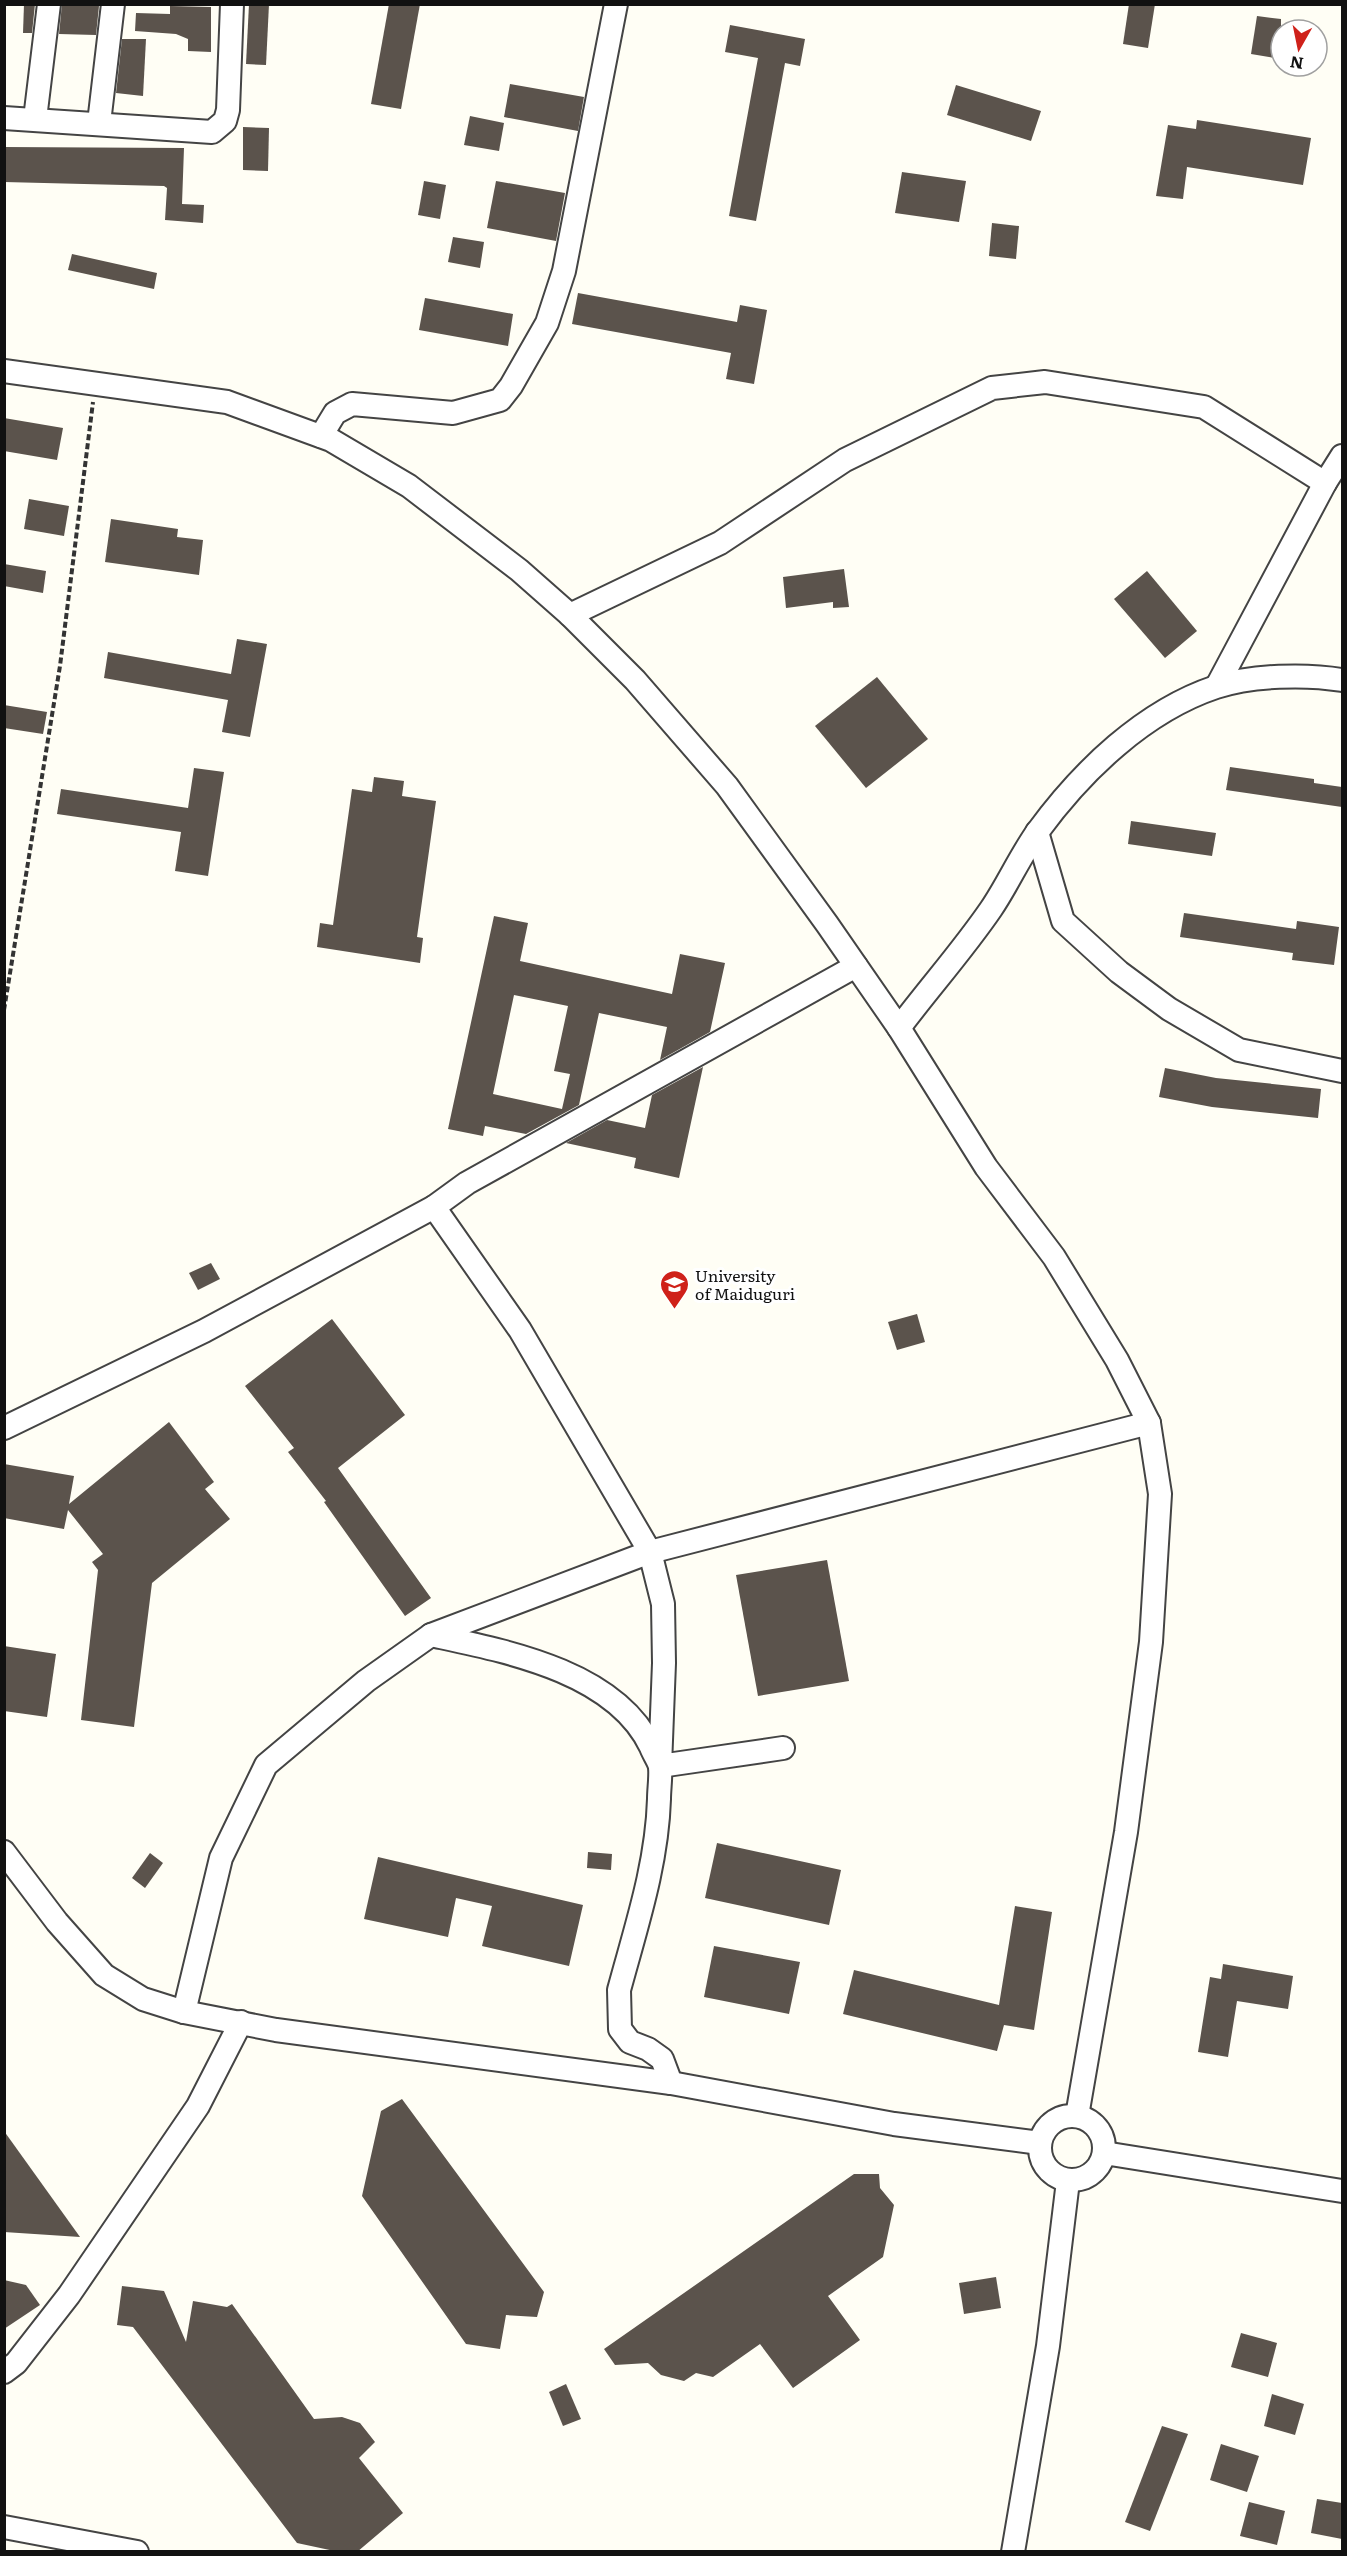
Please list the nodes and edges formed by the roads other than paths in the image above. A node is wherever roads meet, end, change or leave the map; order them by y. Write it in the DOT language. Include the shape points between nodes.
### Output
graph roads {
  1 [pos="49,4"];
  2 [pos="113,4"];
  3 [pos="232,4"];
  4 [pos="616,4"];
  5 [pos="4,118"];
  6 [pos="35,119"];
  7 [pos="99,123"];
  8 [pos="4,371"];
  9 [pos="321,436"];
  10 [pos="1342,456"];
  11 [pos="1325,483"];
  12 [pos="570,615"];
  13 [pos="1342,680"];
  14 [pos="1217,686"];
  15 [pos="1037,832"];
  16 [pos="856,966"];
  17 [pos="899,1028"];
  18 [pos="1342,1071"];
  19 [pos="434,1207"];
  20 [pos="1149,1423"];
  21 [pos="4,1428"];
  22 [pos="650,1552"];
  23 [pos="431,1635"];
  24 [pos="783,1748"];
  25 [pos="660,1766"];
  26 [pos="4,1852"];
  27 [pos="184,2012"];
  28 [pos="241,2022"];
  29 [pos="671,2083"];
  30 [pos="1077,2116"];
  31 [pos="1040,2143"];
  32 [pos="1104,2154"];
  33 [pos="1068,2181"];
  34 [pos="1342,2191"];
  35 [pos="4,2372"];
  36 [pos="4,2527"];
  37 [pos="137,2552"];
  38 [pos="1013,2552"];
  1 -- 6 [label="street"];
  2 -- 7 [label="street"];
  3 -- 7 [label="street" via="225,121 212,132"];
  4 -- 9 [label="street" via="564,271 547,323 512,386 500,400 453,413 352,405 335,413"];
  5 -- 6 [label="street"];
  6 -- 7 [label="street"];
  8 -- 9 [label="street" via="227,402"];
  9 -- 12 [label="street" via="409,486 519,570"];
  10 -- 11 [label="street"];
  11 -- 12 [label="street" via="1204,407 1045,382 993,388 845,460 720,543"];
  11 -- 14 [label="street"];
  12 -- 16 [label="street" via="635,680 727,786"];
  13 -- 14 [label="street" via="1319,676"];
  14 -- 15 [label="street" via="1169,707 1118,745 1069,793"];
  15 -- 17 [label="street" via="991,910"];
  15 -- 18 [label="street" via="1063,921 1119,972 1169,1009 1239,1050"];
  16 -- 17 [label="street"];
  16 -- 19 [label="street" via="467,1183"];
  17 -- 20 [label="street" via="986,1167 1054,1257 1117,1360"];
  19 -- 21 [label="street" via="204,1331"];
  19 -- 22 [label="street" via="520,1330"];
  20 -- 22 [label="street"];
  20 -- 30 [label="street" via="1160,1494 1151,1642 1126,1832"];
  22 -- 23 [label="street"];
  22 -- 25 [label="street" via="663,1604"];
  23 -- 25 [label="street" via="513,1653 582,1680 619,1706 644,1733"];
  23 -- 27 [label="street" via="366,1681 266,1765 221,1858"];
  24 -- 25 [label="street"];
  25 -- 29 [label="street" via="651,1874 617,2006 620,2029 626,2038 662,2059"];
  26 -- 27 [label="street" via="57,1922 104,1975 143,1999"];
  27 -- 28 [label="street"];
  28 -- 29 [label="street" via="276,2030"];
  28 -- 35 [label="street" via="198,2106 69,2295 16,2363"];
  29 -- 31 [label="street" via="894,2124"];
  30 -- 31 [label="street" via="1053,2122"];
  30 -- 32 [label="street" via="1099,2129"];
  31 -- 33 [label="street" via="1040,2156 1046,2167"];
  32 -- 33 [label="street" via="1091,2175"];
  32 -- 34 [label="street"];
  33 -- 38 [label="street" via="1048,2346"];
  36 -- 37 [label="street"];
}
